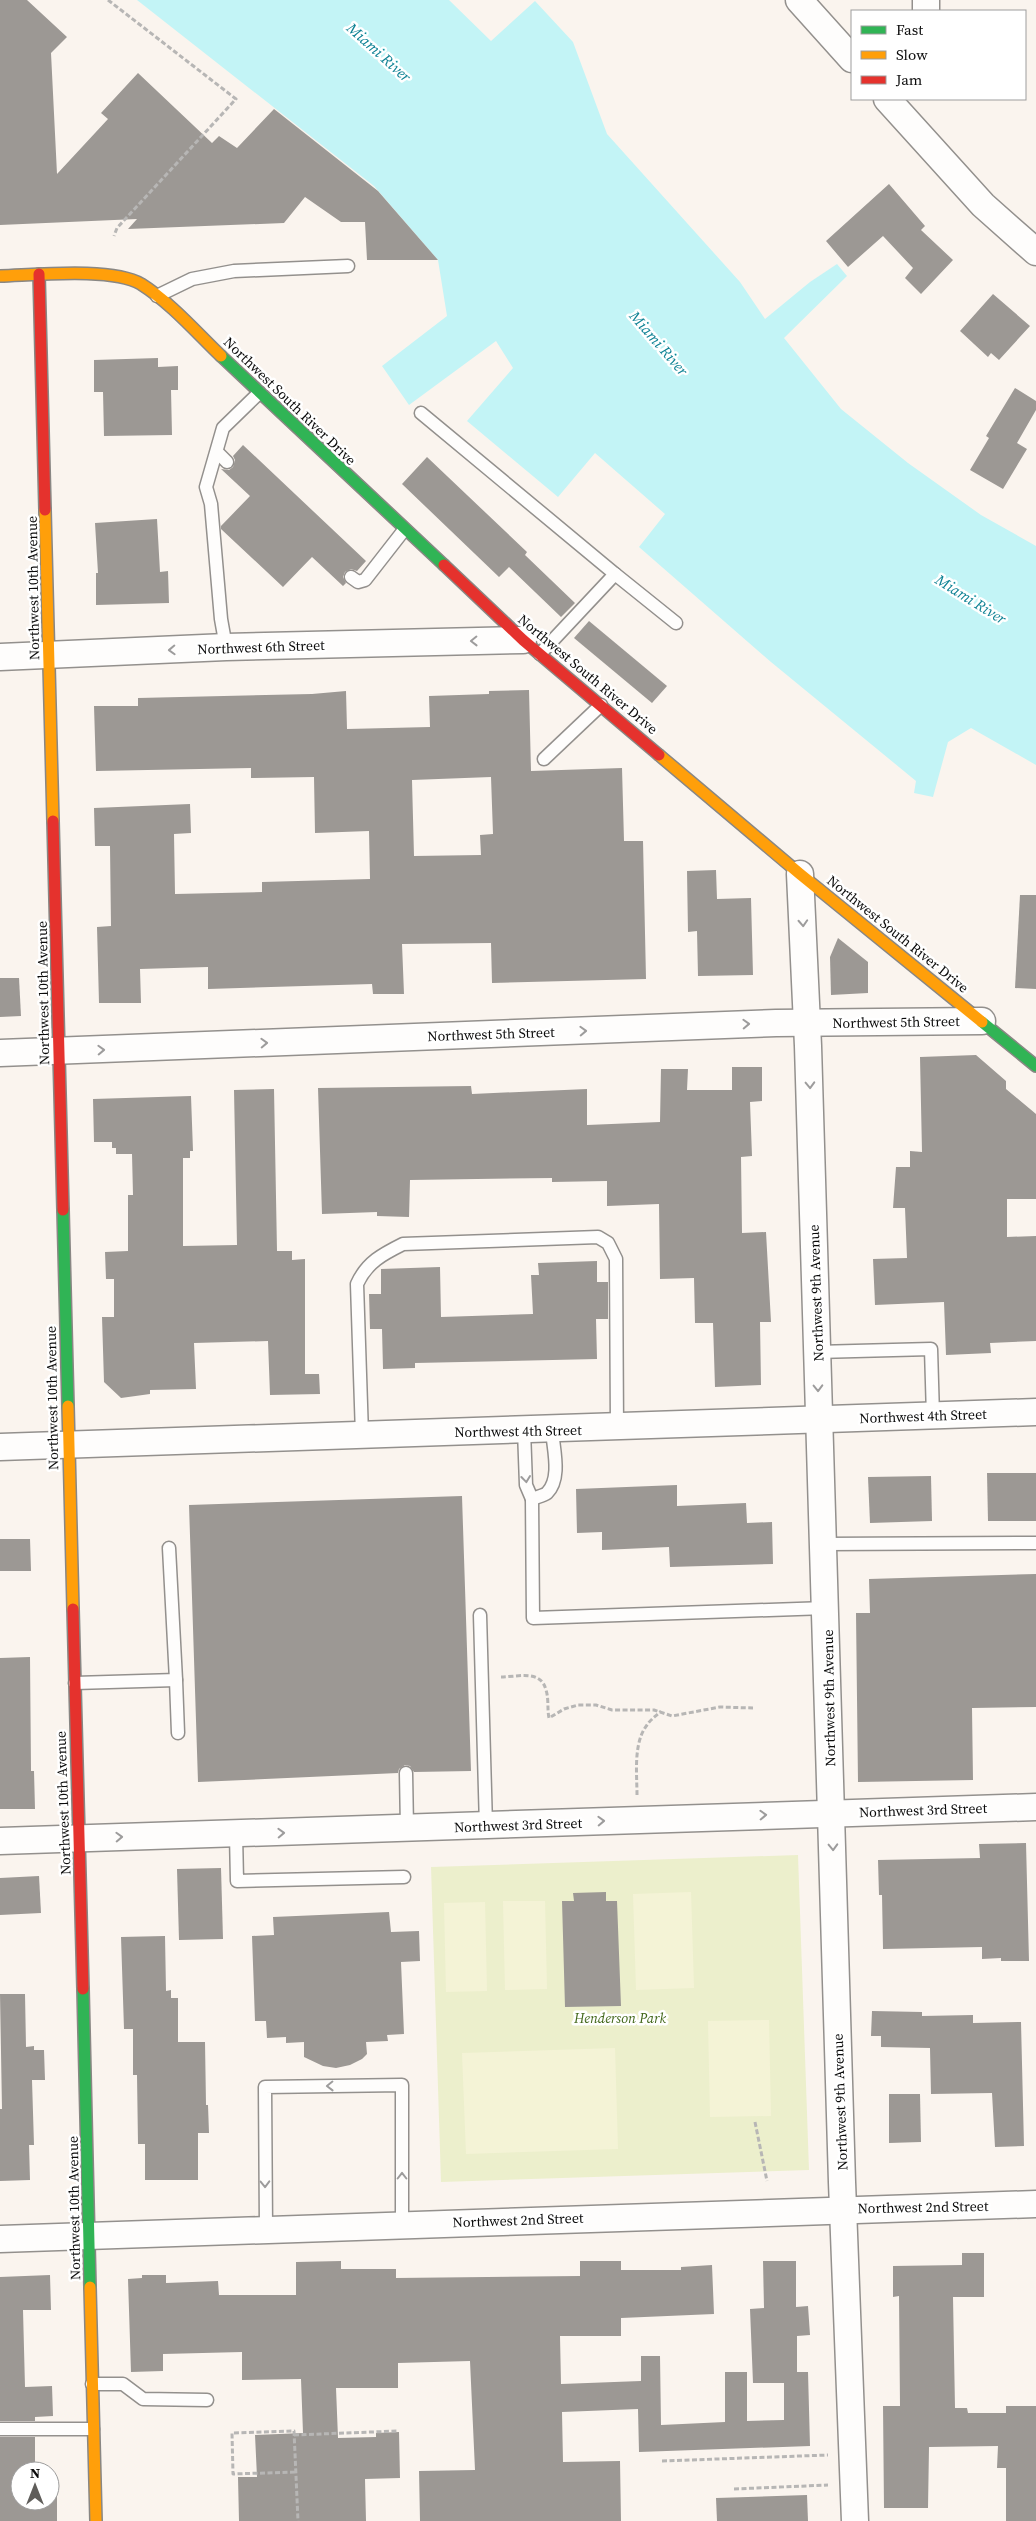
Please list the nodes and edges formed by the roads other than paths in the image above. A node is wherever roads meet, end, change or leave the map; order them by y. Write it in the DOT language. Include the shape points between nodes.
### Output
graph roads {
  1 [pos="799,0"];
  2 [pos="851,58"];
  3 [pos="899,103"];
  4 [pos="1034,248"];
  5 [pos="348,266"];
  6 [pos="40,274"];
  7 [pos="0,276"];
  8 [pos="157,296"];
  9 [pos="259,393"];
  10 [pos="421,413"];
  11 [pos="217,452"];
  12 [pos="228,462"];
  13 [pos="404,530"];
  14 [pos="615,574"];
  15 [pos="351,578"];
  16 [pos="676,623"];
  17 [pos="226,647"];
  18 [pos="531,647"];
  19 [pos="50,655"];
  20 [pos="0,657"];
  21 [pos="601,705"];
  22 [pos="544,759"];
  23 [pos="800,874"];
  24 [pos="982,1021"];
  25 [pos="807,1024"];
  26 [pos="59,1051"];
  27 [pos="0,1053"];
  28 [pos="1036,1066"];
  29 [pos="817,1352"];
  30 [pos="1036,1412"];
  31 [pos="933,1416"];
  32 [pos="820,1421"];
  33 [pos="617,1428"];
  34 [pos="524,1430"];
  35 [pos="552,1430"];
  36 [pos="362,1434"];
  37 [pos="68,1444"];
  38 [pos="0,1447"];
  39 [pos="532,1499"];
  40 [pos="1036,1543"];
  41 [pos="824,1544"];
  42 [pos="169,1548"];
  43 [pos="826,1608"];
  44 [pos="480,1615"];
  45 [pos="176,1680"];
  46 [pos="75,1683"];
  47 [pos="178,1733"];
  48 [pos="406,1773"];
  49 [pos="1036,1807"];
  50 [pos="832,1812"];
  51 [pos="486,1826"];
  52 [pos="407,1828"];
  53 [pos="236,1834"];
  54 [pos="80,1838"];
  55 [pos="0,1841"];
  56 [pos="404,1877"];
  57 [pos="1036,2204"];
  58 [pos="843,2209"];
  59 [pos="402,2224"];
  60 [pos="266,2229"];
  61 [pos="89,2235"];
  62 [pos="0,2239"];
  63 [pos="92,2384"];
  64 [pos="207,2400"];
  65 [pos="0,2429"];
  66 [pos="93,2429"];
  67 [pos="96,2521"];
  68 [pos="855,2521"];
  1 -- 2 [label="street"];
  3 -- 4 [label="street" via="977,198"];
  5 -- 8 [label="lane" via="234,271 192,279"];
  6 -- 7 [label="street"];
  6 -- 8 [label="street, Northwest South River Drive" via="104,274 139,283"];
  6 -- 19 [label="street, Northwest 10th Avenue"];
  8 -- 9 [label="street, Northwest South River Drive"];
  9 -- 11 [label="lane" via="223,428"];
  9 -- 13 [label="street, Northwest South River Drive"];
  10 -- 14 [label="lane"];
  11 -- 12 [label="lane"];
  11 -- 17 [label="lane" via="206,487 211,504"];
  13 -- 15 [label="lane" via="365,580 358,582"];
  13 -- 18 [label="street, Northwest South River Drive"];
  14 -- 16 [label="lane"];
  14 -- 18 [label="lane"];
  18 -- 17 [label="street, Northwest 6th Street, one-way"];
  17 -- 19 [label="street, Northwest 6th Street, one-way"];
  18 -- 21 [label="street, Northwest South River Drive"];
  19 -- 20 [label="street, Northwest 6th Street"];
  19 -- 26 [label="street, Northwest 10th Avenue"];
  21 -- 22 [label="lane"];
  21 -- 23 [label="street, Northwest South River Drive"];
  23 -- 24 [label="street, Northwest South River Drive"];
  23 -- 25 [label="street, Northwest 9th Avenue, one-way"];
  24 -- 25 [label="street, Northwest 5th Street"];
  24 -- 28 [label="street, Northwest South River Drive"];
  26 -- 25 [label="street, Northwest 5th Street, one-way"];
  25 -- 29 [label="street, Northwest 9th Avenue, one-way"];
  26 -- 27 [label="street, Northwest 5th Street"];
  26 -- 37 [label="street, Northwest 10th Avenue"];
  29 -- 31 [label="lane" via="931,1349"];
  29 -- 32 [label="street, Northwest 9th Avenue, one-way"];
  30 -- 31 [label="street, Northwest 4th Street"];
  31 -- 32 [label="street, Northwest 4th Street"];
  32 -- 33 [label="street, Northwest 4th Street"];
  32 -- 41 [label="street, Northwest 9th Avenue"];
  33 -- 35 [label="street, Northwest 4th Street"];
  33 -- 36 [label="lane" via="616,1259 608,1243 598,1237 403,1244 374,1258 363,1271 358,1284"];
  34 -- 35 [label="street, Northwest 4th Street"];
  34 -- 36 [label="street, Northwest 4th Street"];
  34 -- 39 [label="lane, one-way" via="526,1480"];
  35 -- 39 [label="lane" via="554,1482 546,1493"];
  36 -- 37 [label="street, Northwest 4th Street"];
  37 -- 38 [label="street, Northwest 4th Street"];
  37 -- 46 [label="street, Northwest 10th Avenue"];
  39 -- 43 [label="lane" via="533,1618"];
  40 -- 41 [label="lane"];
  41 -- 43 [label="street, Northwest 9th Avenue"];
  42 -- 45 [label="lane"];
  43 -- 50 [label="street, Northwest 9th Avenue"];
  44 -- 51 [label="lane"];
  45 -- 46 [label="lane"];
  45 -- 47 [label="lane"];
  46 -- 54 [label="street, Northwest 10th Avenue"];
  48 -- 52 [label="lane"];
  49 -- 50 [label="street, Northwest 3rd Street"];
  51 -- 50 [label="street, Northwest 3rd Street, one-way"];
  50 -- 58 [label="street, Northwest 9th Avenue, one-way"];
  51 -- 52 [label="street, Northwest 3rd Street"];
  53 -- 52 [label="street, Northwest 3rd Street, one-way"];
  54 -- 53 [label="street, Northwest 3rd Street, one-way"];
  53 -- 56 [label="lane" via="238,1881"];
  54 -- 55 [label="street, Northwest 3rd Street"];
  54 -- 61 [label="street, Northwest 10th Avenue"];
  57 -- 58 [label="street, Northwest 2nd Street"];
  58 -- 59 [label="street, Northwest 2nd Street"];
  58 -- 68 [label="street, Northwest 9th Avenue"];
  59 -- 60 [label="street, Northwest 2nd Street"];
  59 -- 60 [label="lane, one-way" via="402,2085 265,2087"];
  60 -- 61 [label="street, Northwest 2nd Street"];
  61 -- 62 [label="street, Northwest 2nd Street"];
  61 -- 63 [label="street, Northwest 10th Avenue"];
  63 -- 64 [label="lane" via="123,2384 143,2399"];
  63 -- 66 [label="street, Northwest 10th Avenue"];
  65 -- 66 [label="lane"];
  66 -- 67 [label="street, Northwest 10th Avenue"];
}
